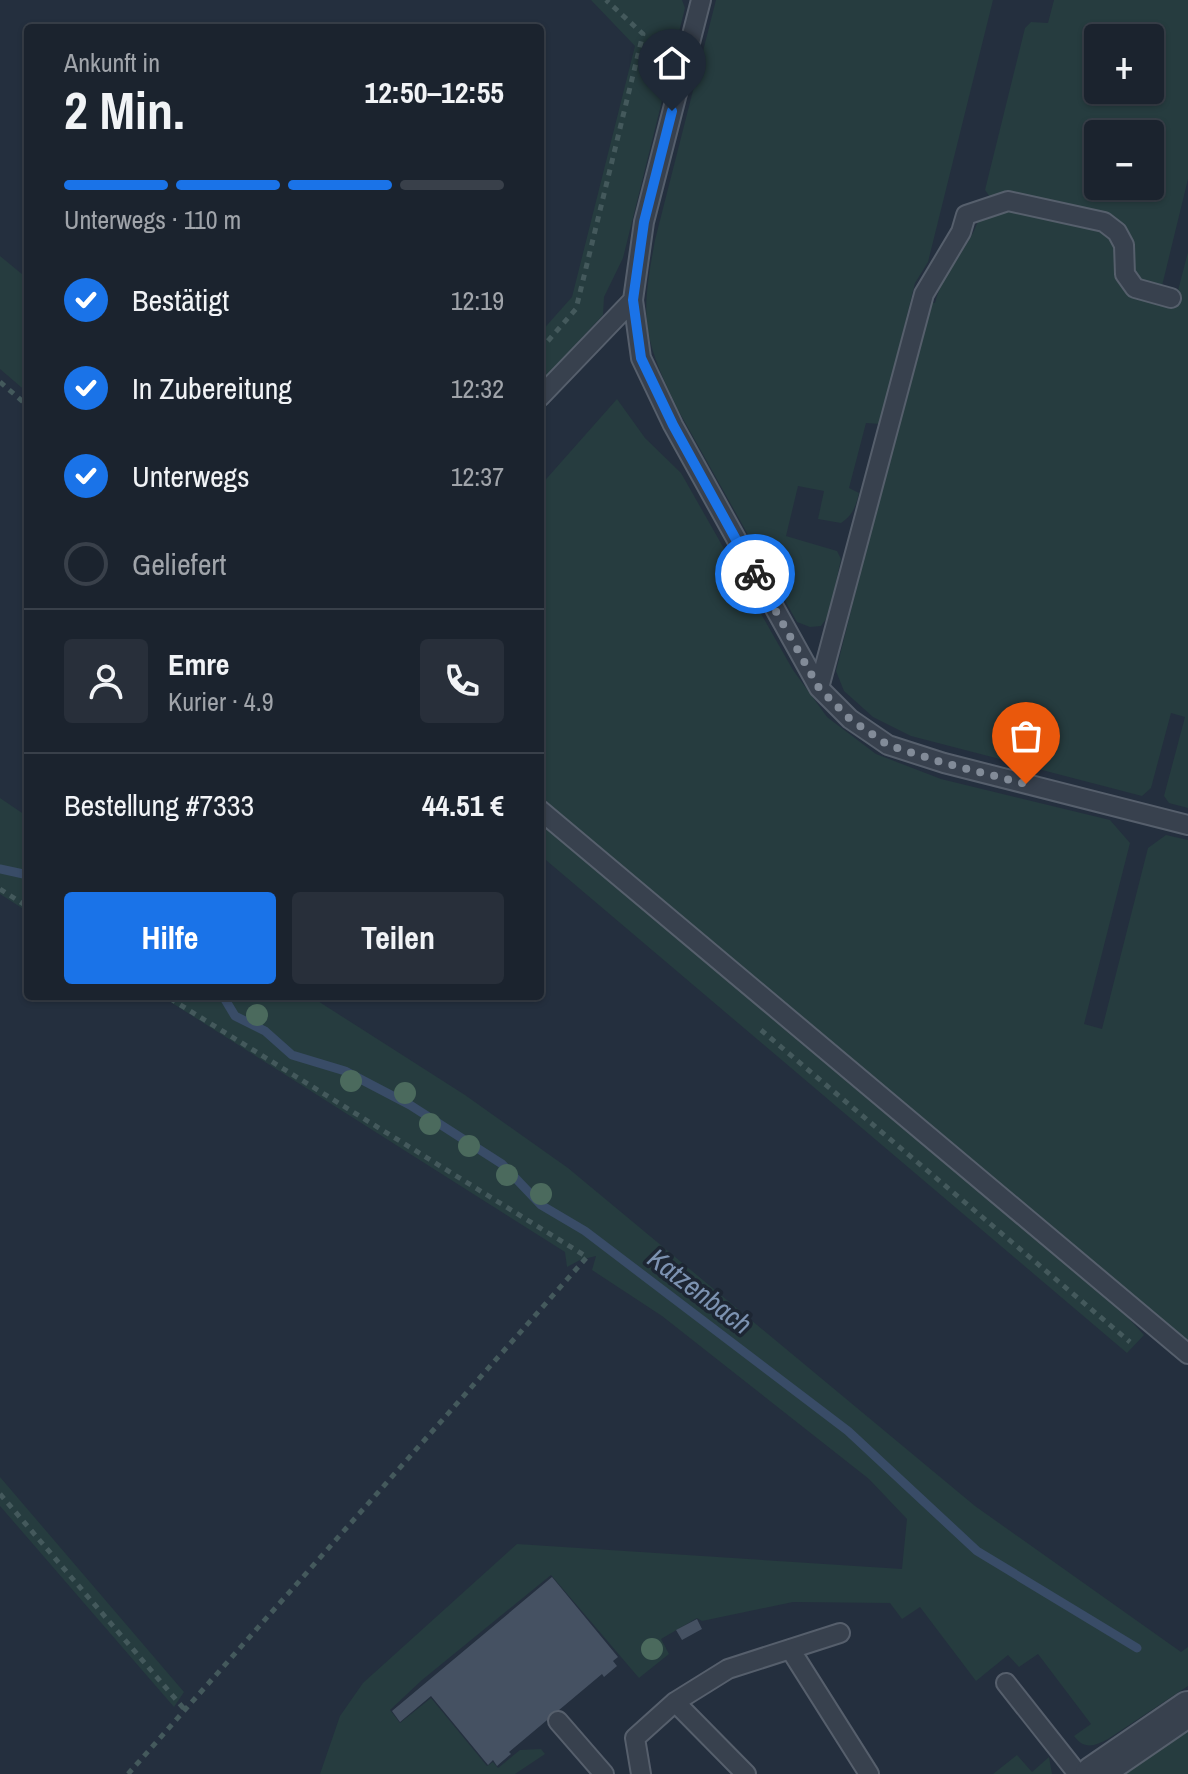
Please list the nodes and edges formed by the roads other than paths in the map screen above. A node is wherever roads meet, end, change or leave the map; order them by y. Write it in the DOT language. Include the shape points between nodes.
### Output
graph roads {
  1 [pos="701,0"];
  2 [pos="1171,298"];
  3 [pos="633,300"];
  4 [pos="544,393"];
  5 [pos="819,688"];
  6 [pos="544,813"];
  7 [pos="1188,825"];
  8 [pos="1188,1354"];
  9 [pos="840,1633"];
  10 [pos="790,1649"];
  11 [pos="1006,1683"];
  12 [pos="675,1702"];
  13 [pos="1188,1709"];
  14 [pos="558,1721"];
  15 [pos="604,1774"];
  16 [pos="641,1774"];
  17 [pos="746,1774"];
  18 [pos="869,1774"];
  19 [pos="1078,1774"];
  20 [pos="1093,1774"];
  1 -- 3 [label="lane" via="644,222"];
  2 -- 5 [label="lane" via="1135,288 1125,274 1124,245 1104,222 1008,201 966,215 924,294"];
  3 -- 4 [label="lane"];
  3 -- 5 [label="lane" via="641,358 673,425"];
  5 -- 7 [label="lane" via="850,719 888,745"];
  6 -- 8 [label="lane"];
  9 -- 10 [label="lane"];
  10 -- 12 [label="lane" via="728,1669"];
  10 -- 18 [label="lane"];
  11 -- 19 [label="lane"];
  12 -- 16 [label="lane" via="635,1738"];
  12 -- 17 [label="lane"];
  13 -- 20 [label="street"];
  14 -- 15 [label="lane"];
}
